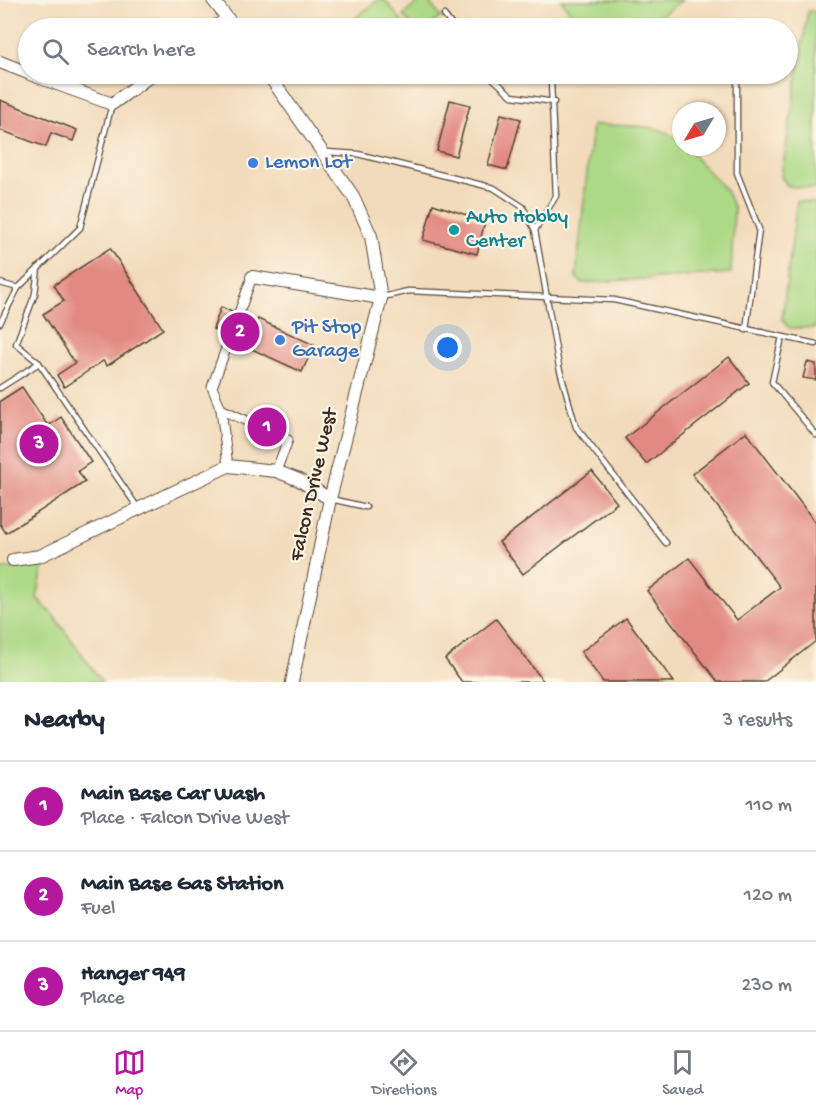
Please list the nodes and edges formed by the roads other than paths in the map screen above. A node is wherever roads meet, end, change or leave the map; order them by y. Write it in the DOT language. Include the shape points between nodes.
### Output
graph roads {
  1 [pos="213,0"];
  2 [pos="444,15"];
  3 [pos="227,18"];
  4 [pos="446,18"];
  5 [pos="0,62"];
  6 [pos="18,69"];
  7 [pos="58,84"];
  8 [pos="139,84"];
  9 [pos="275,84"];
  10 [pos="499,84"];
  11 [pos="551,84"];
  12 [pos="737,84"];
  13 [pos="554,102"];
  14 [pos="112,104"];
  15 [pos="324,152"];
  16 [pos="535,230"];
  17 [pos="38,268"];
  18 [pos="252,277"];
  19 [pos="0,283"];
  20 [pos="18,288"];
  21 [pos="381,298"];
  22 [pos="548,299"];
  23 [pos="0,323"];
  24 [pos="746,330"];
  25 [pos="782,337"];
  26 [pos="816,344"];
  27 [pos="39,363"];
  28 [pos="0,388"];
  29 [pos="221,409"];
  30 [pos="816,435"];
  31 [pos="228,466"];
  32 [pos="276,471"];
  33 [pos="330,499"];
  34 [pos="366,507"];
  35 [pos="138,508"];
  36 [pos="666,543"];
  37 [pos="13,560"];
  38 [pos="292,682"];
  1 -- 3 [label="street"];
  2 -- 4 [label="lane"];
  5 -- 6 [label="street"];
  7 -- 14 [label="street"];
  8 -- 14 [label="street"];
  9 -- 15 [label="street"];
  10 -- 13 [label="lane" via="512,96"];
  11 -- 13 [label="lane"];
  12 -- 24 [label="lane" via="737,173 759,229"];
  13 -- 16 [label="lane" via="556,196"];
  14 -- 17 [label="lane" via="80,228"];
  15 -- 16 [label="lane" via="358,154 494,188 523,207"];
  15 -- 21 [label="street" via="353,196 371,236"];
  16 -- 22 [label="lane"];
  17 -- 20 [label="lane"];
  17 -- 27 [label="lane" via="36,294 16,344"];
  18 -- 21 [label="street"];
  18 -- 29 [label="street" via="212,387"];
  19 -- 20 [label="lane"];
  20 -- 23 [label="lane"];
  21 -- 22 [label="lane" via="408,291"];
  21 -- 33 [label="street, Falcon Drive West"];
  22 -- 24 [label="lane" via="614,300"];
  22 -- 36 [label="lane" via="559,367 576,427"];
  24 -- 25 [label="lane"];
  25 -- 26 [label="lane"];
  25 -- 30 [label="lane" via="772,382"];
  27 -- 28 [label="lane"];
  27 -- 35 [label="lane"];
  29 -- 31 [label="street"];
  29 -- 32 [label="street" via="288,440"];
  31 -- 32 [label="street"];
  31 -- 35 [label="street"];
  32 -- 33 [label="street"];
  33 -- 34 [label="lane"];
  33 -- 38 [label="street, Falcon Drive West"];
  35 -- 37 [label="street" via="40,556"];
}
